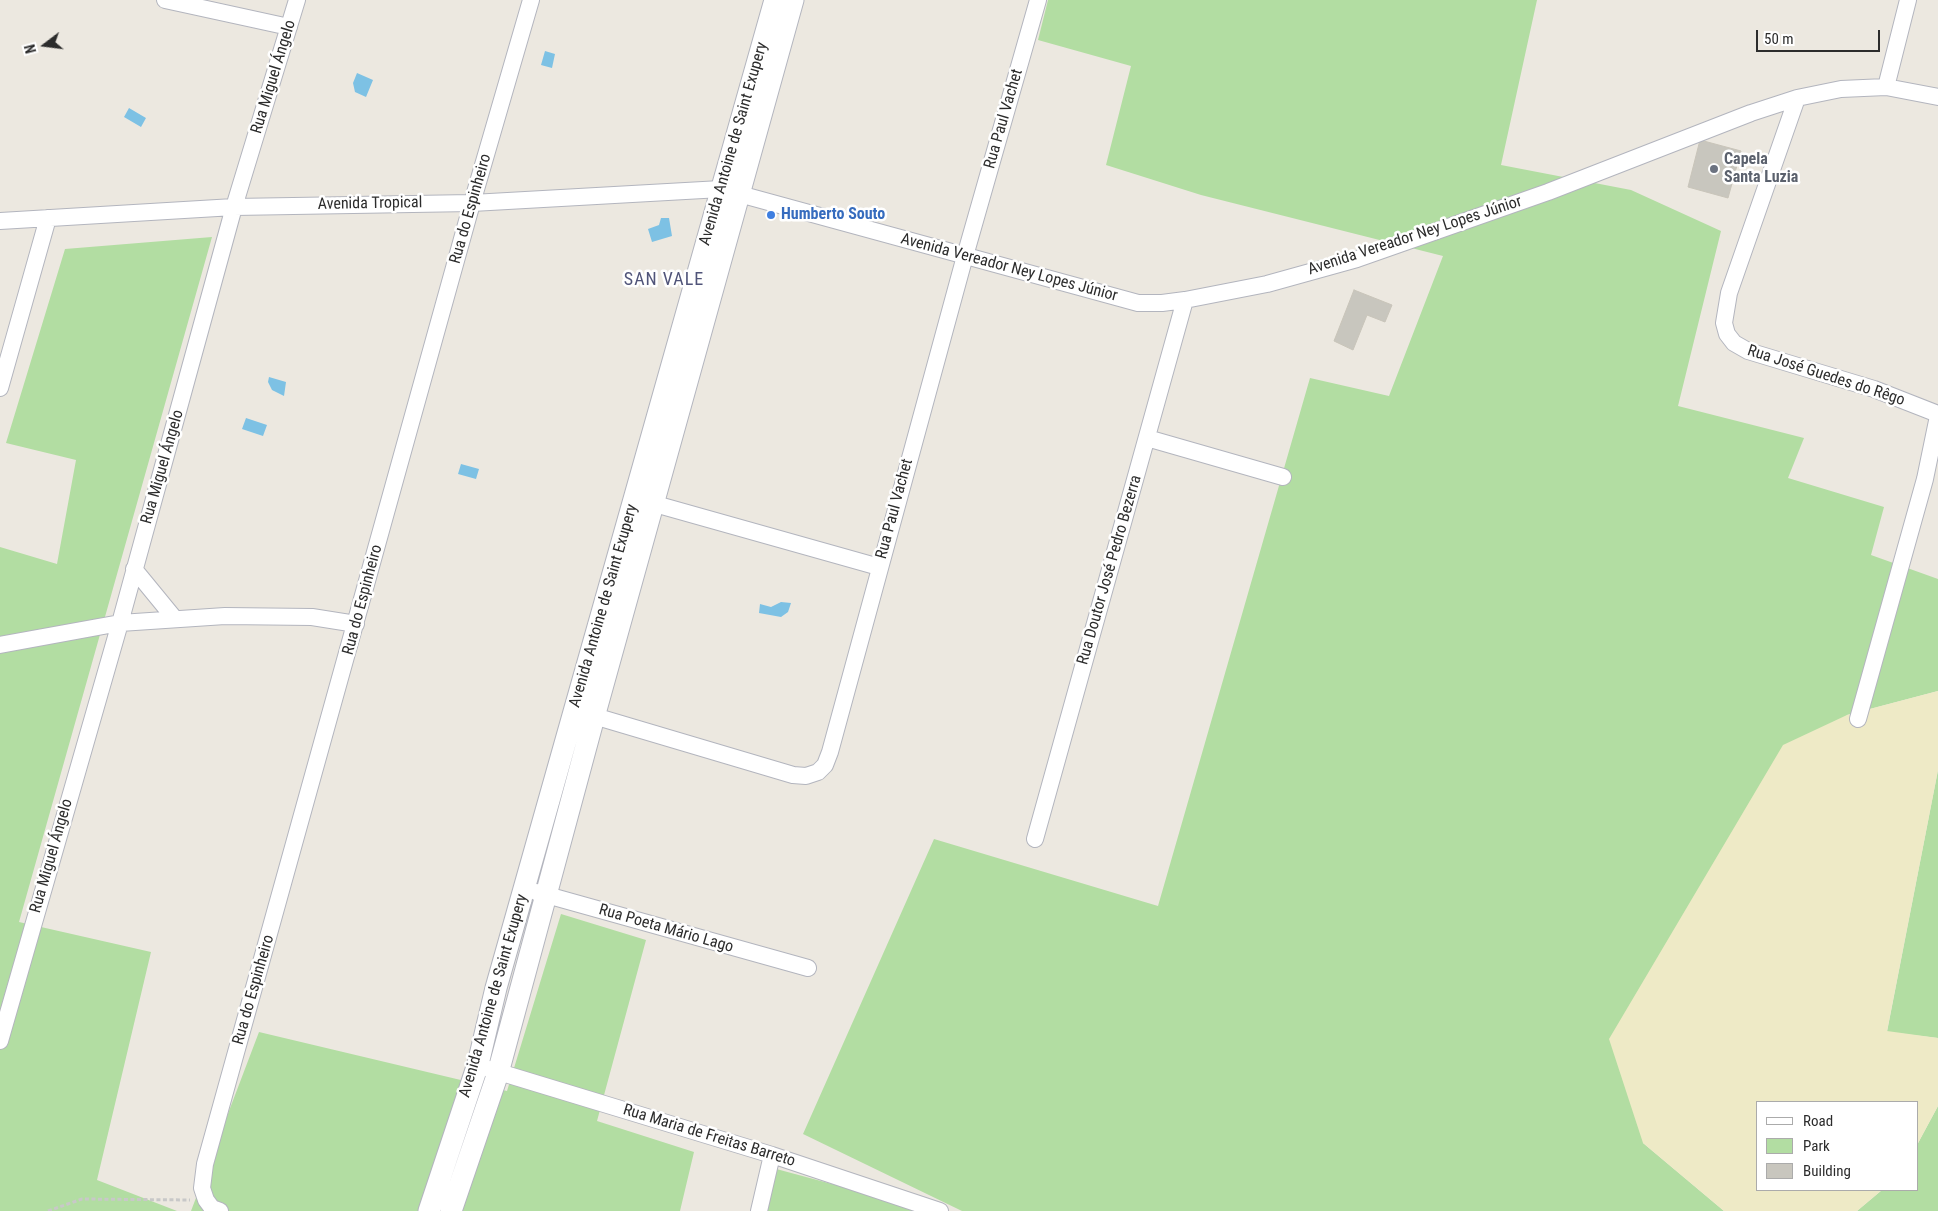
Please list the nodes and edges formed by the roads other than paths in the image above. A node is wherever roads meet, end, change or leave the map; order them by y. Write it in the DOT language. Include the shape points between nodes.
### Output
graph roads {
  1 [pos="165,0"];
  2 [pos="297,0"];
  3 [pos="531,0"];
  4 [pos="775,0"];
  5 [pos="793,0"];
  6 [pos="1038,0"];
  7 [pos="1908,0"];
  8 [pos="289,27"];
  9 [pos="1886,87"];
  10 [pos="1938,97"];
  11 [pos="1797,98"];
  12 [pos="730,191"];
  13 [pos="472,203"];
  14 [pos="234,207"];
  15 [pos="48,218"];
  16 [pos="0,221"];
  17 [pos="965,256"];
  18 [pos="1185,300"];
  19 [pos="0,388"];
  20 [pos="1938,415"];
  21 [pos="1147,438"];
  22 [pos="1283,477"];
  23 [pos="1932,481"];
  24 [pos="655,504"];
  25 [pos="879,567"];
  26 [pos="134,569"];
  27 [pos="175,620"];
  28 [pos="120,623"];
  29 [pos="356,624"];
  30 [pos="0,645"];
  31 [pos="585,713"];
  32 [pos="1858,719"];
  33 [pos="1034,839"];
  34 [pos="524,889"];
  35 [pos="546,895"];
  36 [pos="808,968"];
  37 [pos="0,1041"];
  38 [pos="478,1064"];
  39 [pos="498,1073"];
  40 [pos="772,1154"];
  41 [pos="220,1211"];
  42 [pos="429,1211"];
  43 [pos="451,1211"];
  44 [pos="759,1211"];
  45 [pos="940,1211"];
  1 -- 8 [label="street"];
  2 -- 8 [label="street, Rua Miguel Ángelo"];
  3 -- 13 [label="street, Rua do Espinheiro"];
  4 -- 12 [label="street, Avenida Antoine de Saint Exupery"];
  5 -- 12 [label="street, Avenida Antoine de Saint Exupery"];
  6 -- 17 [label="street, Rua Paul Vachet"];
  7 -- 9 [label="street"];
  8 -- 14 [label="street, Rua Miguel Ángelo"];
  9 -- 10 [label="street, Avenida Vereador Ney Lopes Júnior"];
  9 -- 11 [label="street, Avenida Vereador Ney Lopes Júnior" via="1841,89"];
  11 -- 18 [label="street, Avenida Vereador Ney Lopes Júnior" via="1548,192 1357,259 1267,284"];
  11 -- 20 [label="street, Rua José Guedes do Rêgo" via="1729,294 1724,323 1727,334 1734,343 1748,351 1874,389"];
  12 -- 13 [label="street, Avenida Tropical"];
  12 -- 17 [label="street, Avenida Vereador Ney Lopes Júnior"];
  12 -- 24 [label="street, Avenida Antoine de Saint Exupery"];
  12 -- 31 [label="street, Avenida Antoine de Saint Exupery"];
  13 -- 14 [label="street, Avenida Tropical"];
  13 -- 29 [label="street, Rua do Espinheiro"];
  14 -- 15 [label="street, Avenida Tropical"];
  14 -- 26 [label="street, Rua Miguel Ángelo"];
  15 -- 16 [label="street, Avenida Tropical"];
  15 -- 19 [label="street"];
  17 -- 18 [label="street, Avenida Vereador Ney Lopes Júnior" via="1138,303"];
  17 -- 25 [label="street, Rua Paul Vachet"];
  18 -- 21 [label="street, Rua Doutor José Pedro Bezerra"];
  20 -- 23 [label="street"];
  21 -- 22 [label="street"];
  21 -- 33 [label="street, Rua Doutor José Pedro Bezerra"];
  23 -- 32 [label="street"];
  24 -- 25 [label="street"];
  24 -- 31 [label="street, Avenida Antoine de Saint Exupery"];
  25 -- 31 [label="street, Rua Paul Vachet" via="830,752 818,772 806,776 793,775"];
  26 -- 27 [label="street"];
  26 -- 28 [label="street, Rua Miguel Ángelo"];
  27 -- 28 [label="street"];
  27 -- 29 [label="street" via="312,617"];
  28 -- 30 [label="street"];
  28 -- 37 [label="street, Rua Miguel Ángelo"];
  29 -- 41 [label="street, Rua do Espinheiro" via="205,1164 202,1188 212,1208"];
  31 -- 34 [label="street, Avenida Antoine de Saint Exupery"];
  31 -- 35 [label="street, Avenida Antoine de Saint Exupery"];
  34 -- 35 [label="street, Rua Poeta Mário Lago"];
  34 -- 38 [label="street, Avenida Antoine de Saint Exupery"];
  35 -- 36 [label="street, Rua Poeta Mário Lago"];
  35 -- 39 [label="street, Avenida Antoine de Saint Exupery"];
  38 -- 39 [label="street, Rua Maria de Freitas Barreto"];
  38 -- 42 [label="street, Avenida Antoine de Saint Exupery"];
  39 -- 40 [label="street, Rua Maria de Freitas Barreto"];
  39 -- 43 [label="street, Avenida Antoine de Saint Exupery"];
  40 -- 44 [label="street"];
  40 -- 45 [label="street, Rua Maria de Freitas Barreto"];
}
